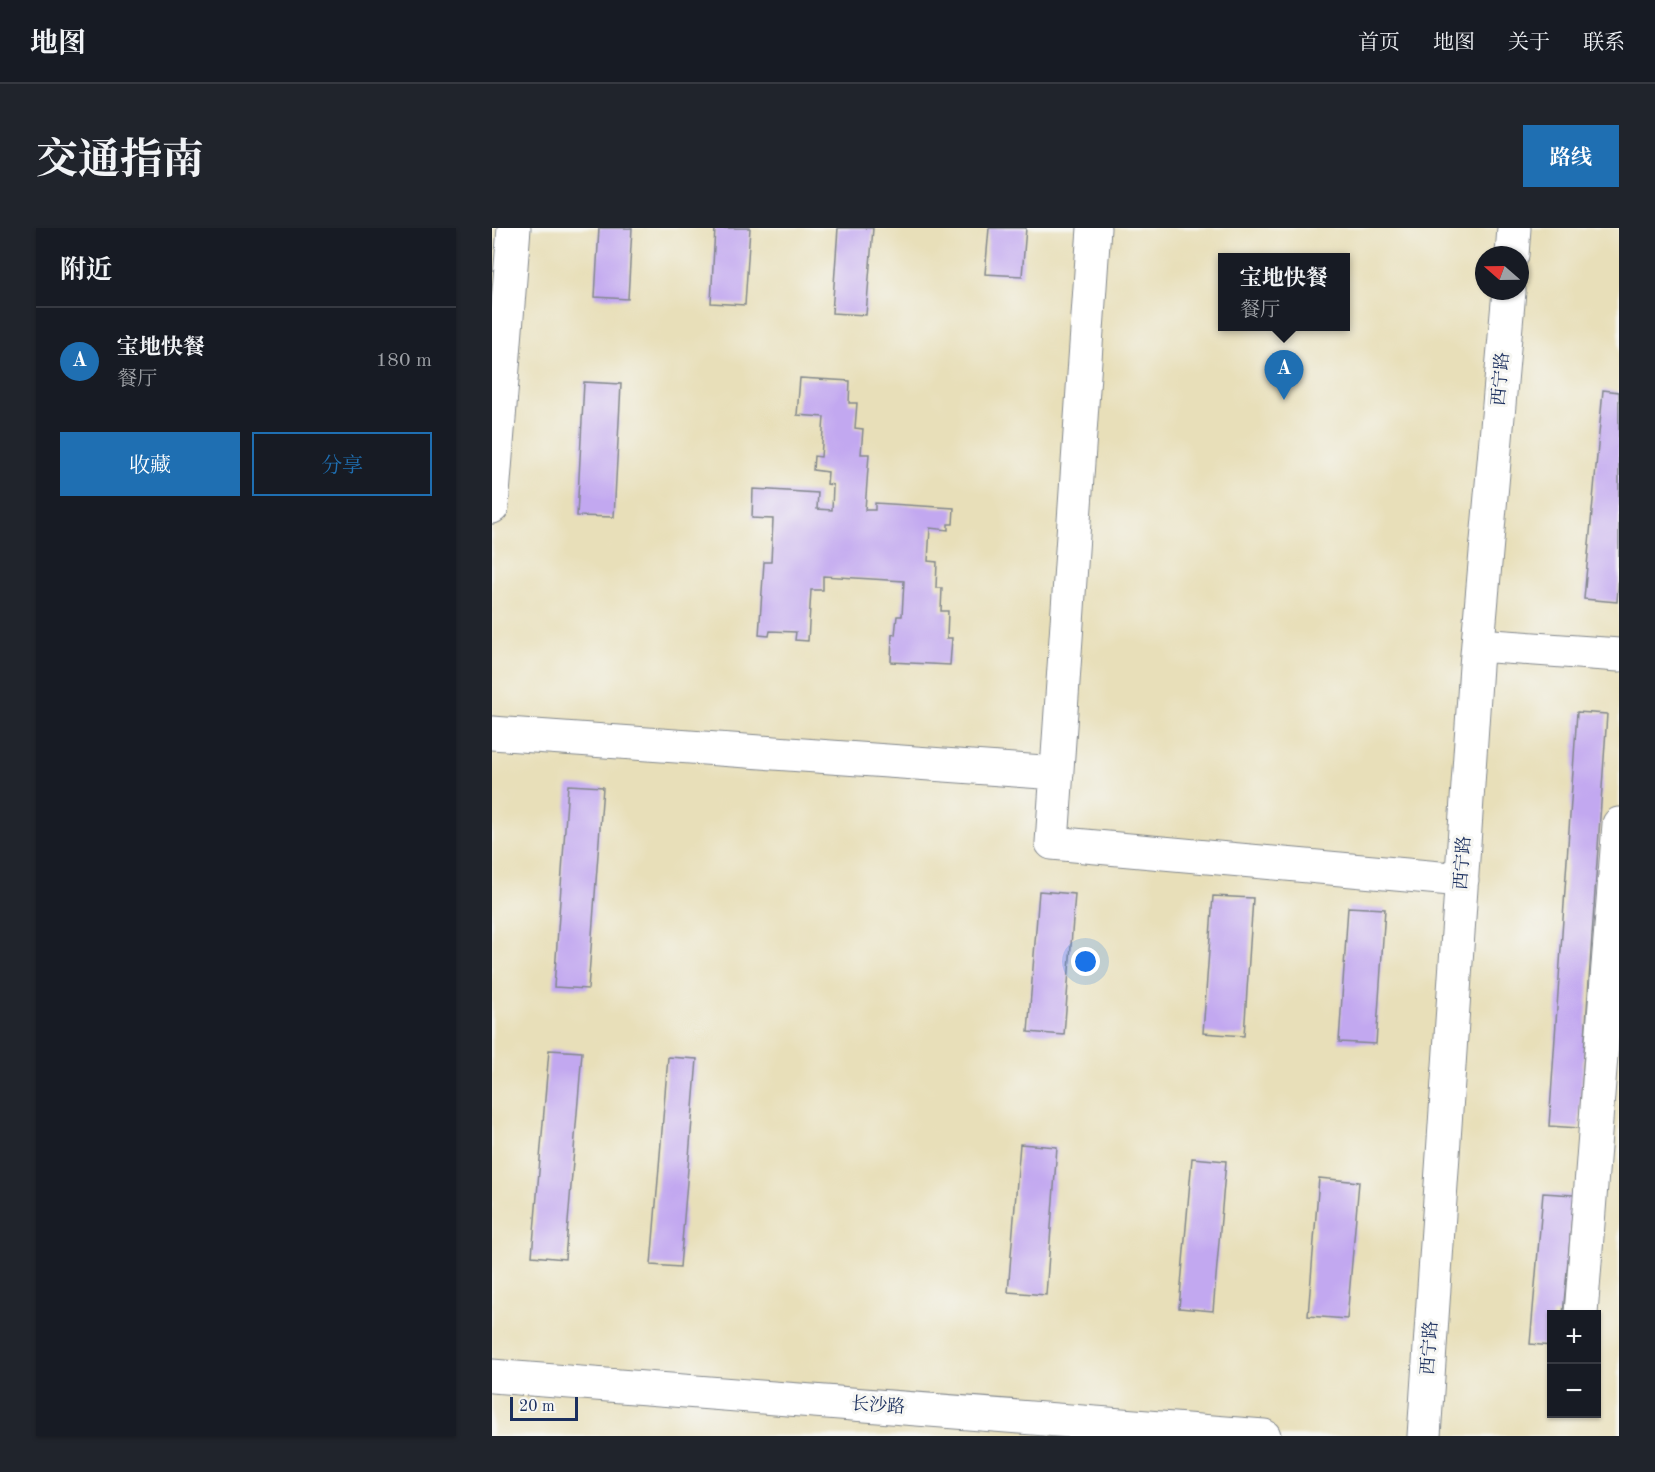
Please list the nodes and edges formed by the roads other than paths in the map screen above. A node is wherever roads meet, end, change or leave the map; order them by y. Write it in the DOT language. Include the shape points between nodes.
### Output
graph roads {
  1 [pos="514,228"];
  2 [pos="1094,228"];
  3 [pos="1514,228"];
  4 [pos="1513,246"];
  5 [pos="1508,300"];
  6 [pos="492,507"];
  7 [pos="1478,645"];
  8 [pos="1619,655"];
  9 [pos="492,733"];
  10 [pos="1057,773"];
  11 [pos="1619,824"];
  12 [pos="1462,880"];
  13 [pos="1606,1156"];
  14 [pos="1582,1310"];
  15 [pos="492,1376"];
  16 [pos="1264,1436"];
  17 [pos="1424,1436"];
  1 -- 6 [label="street"];
  2 -- 10 [label="street"];
  3 -- 4 [label="street"];
  5 -- 7 [label="street, 西宁路"];
  7 -- 8 [label="street"];
  7 -- 12 [label="street, 西宁路"];
  9 -- 10 [label="street"];
  10 -- 12 [label="street" via="1052,843"];
  11 -- 13 [label="street"];
  12 -- 17 [label="street, 西宁路"];
  13 -- 14 [label="street"];
  15 -- 16 [label="street, 长沙路"];
}
